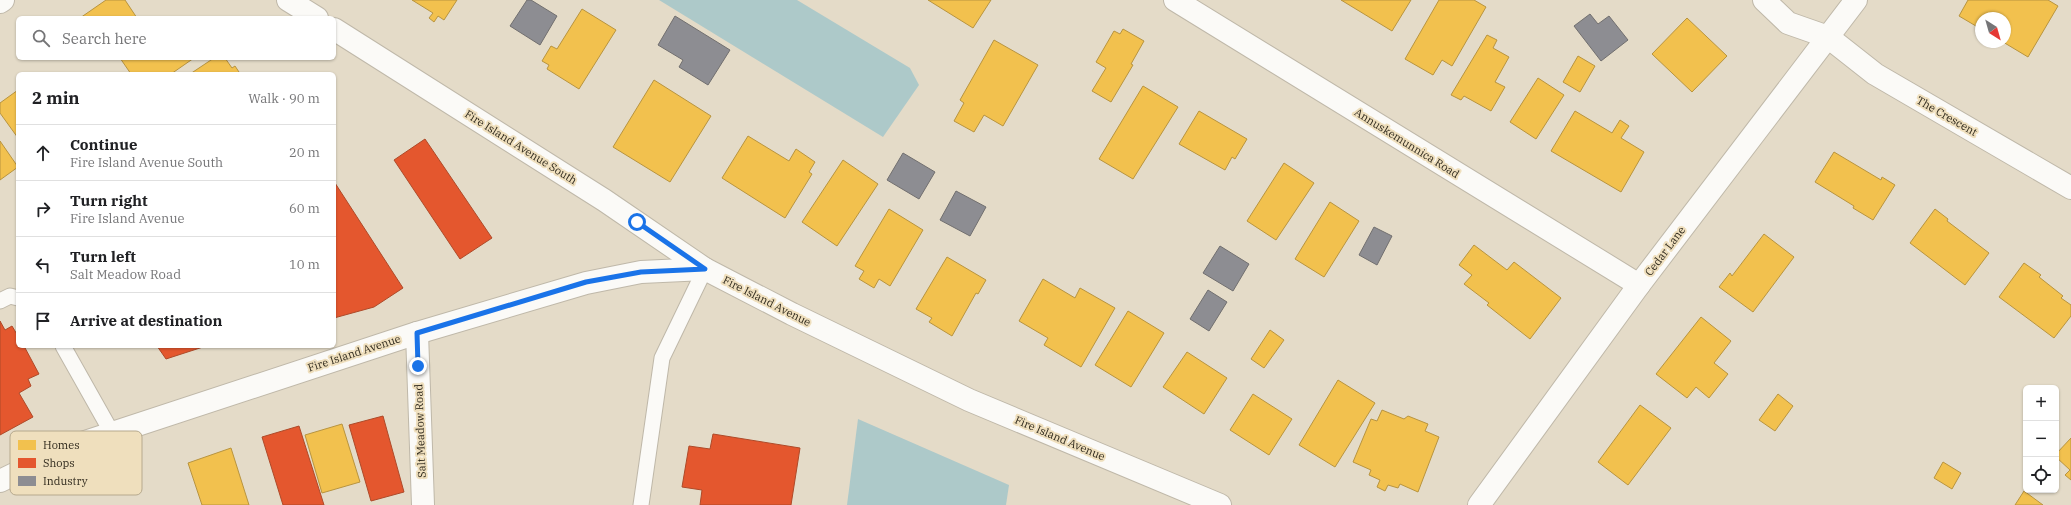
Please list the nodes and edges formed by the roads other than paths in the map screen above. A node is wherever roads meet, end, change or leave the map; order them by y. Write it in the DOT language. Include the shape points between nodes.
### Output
graph roads {
  1 [pos="3,0"];
  2 [pos="288,0"];
  3 [pos="1175,0"];
  4 [pos="1764,0"];
  5 [pos="1856,0"];
  6 [pos="0,2"];
  7 [pos="314,16"];
  8 [pos="336,30"];
  9 [pos="1828,37"];
  10 [pos="2071,188"];
  11 [pos="705,269"];
  12 [pos="1639,285"];
  13 [pos="16,298"];
  14 [pos="0,302"];
  15 [pos="417,333"];
  16 [pos="64,348"];
  17 [pos="110,431"];
  18 [pos="121,431"];
  19 [pos="10,476"];
  20 [pos="0,481"];
  21 [pos="1210,503"];
  22 [pos="423,505"];
  23 [pos="641,505"];
  24 [pos="1479,505"];
  1 -- 6 [label="street"];
  2 -- 7 [label="street"];
  3 -- 12 [label="street, Annuskemunnica Road"];
  4 -- 9 [label="street, The Crescent" via="1788,23"];
  5 -- 9 [label="street, Cedar Lane"];
  8 -- 11 [label="street, Fire Island Avenue South" via="604,200"];
  9 -- 10 [label="street, The Crescent" via="1875,74"];
  9 -- 12 [label="street, Cedar Lane"];
  11 -- 15 [label="street, Fire Island Avenue" via="641,272 586,282"];
  11 -- 21 [label="street, Fire Island Avenue" via="969,400"];
  11 -- 23 [label="lane" via="662,358"];
  12 -- 24 [label="street, Cedar Lane"];
  13 -- 14 [label="lane" via="10,296"];
  15 -- 18 [label="street, Fire Island Avenue"];
  15 -- 22 [label="street, Salt Meadow Road"];
  16 -- 17 [label="lane"];
  19 -- 20 [label="street, Fire Island Avenue"];
}
